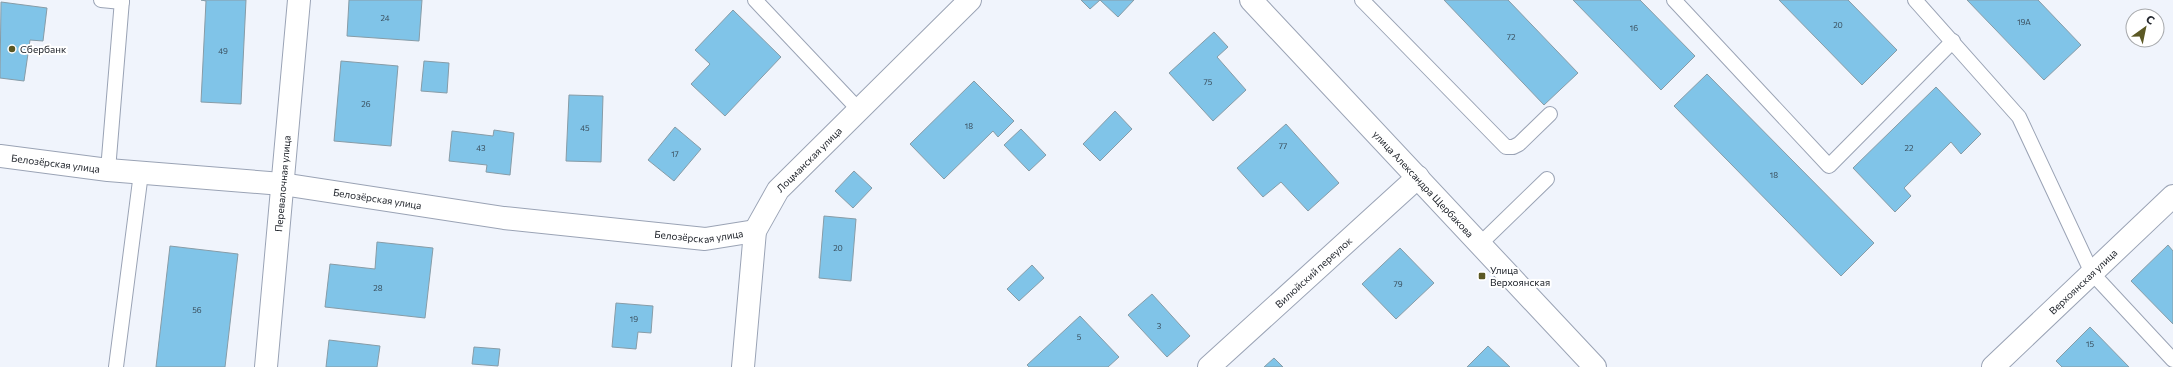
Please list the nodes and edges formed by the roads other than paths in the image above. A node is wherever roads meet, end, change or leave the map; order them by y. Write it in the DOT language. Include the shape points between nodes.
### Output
graph roads {
  1 [pos="101,0"];
  2 [pos="299,0"];
  3 [pos="755,0"];
  4 [pos="970,0"];
  5 [pos="1251,0"];
  6 [pos="1362,0"];
  7 [pos="1674,0"];
  8 [pos="1915,0"];
  9 [pos="122,1"];
  10 [pos="1953,41"];
  11 [pos="859,110"];
  12 [pos="1550,114"];
  13 [pos="0,156"];
  14 [pos="108,170"];
  15 [pos="141,173"];
  16 [pos="1418,177"];
  17 [pos="1547,179"];
  18 [pos="282,184"];
  19 [pos="2173,196"];
  20 [pos="755,231"];
  21 [pos="1480,244"];
  22 [pos="2092,273"];
  23 [pos="2173,360"];
  24 [pos="116,367"];
  25 [pos="266,367"];
  26 [pos="743,367"];
  27 [pos="1209,367"];
  28 [pos="1595,367"];
  29 [pos="1993,367"];
  1 -- 9 [label="lane"];
  2 -- 18 [label="street, Перевалочная улица"];
  3 -- 11 [label="lane"];
  4 -- 11 [label="street, Лоцманская улица"];
  5 -- 16 [label="street, улица Александра Щербакова"];
  6 -- 12 [label="lane" via="1506,147 1519,144"];
  7 -- 10 [label="lane" via="1828,166"];
  8 -- 10 [label="lane"];
  9 -- 14 [label="lane"];
  10 -- 22 [label="lane" via="2019,117"];
  11 -- 20 [label="street, Лоцманская улица" via="778,190"];
  13 -- 14 [label="street, Белозёрская улица"];
  14 -- 15 [label="street, Белозёрская улица"];
  15 -- 18 [label="street, Белозёрская улица"];
  15 -- 24 [label="lane"];
  16 -- 21 [label="street, улица Александра Щербакова"];
  16 -- 27 [label="street, Вилюйский переулок"];
  17 -- 21 [label="lane"];
  18 -- 20 [label="street, Белозёрская улица" via="504,218 705,239"];
  18 -- 25 [label="street, Перевалочная улица"];
  19 -- 22 [label="street, Верхоянская улица"];
  20 -- 26 [label="street, Лоцманская улица"];
  21 -- 28 [label="street, улица Александра Щербакова"];
  22 -- 23 [label="lane"];
  22 -- 29 [label="street, Верхоянская улица"];
}
